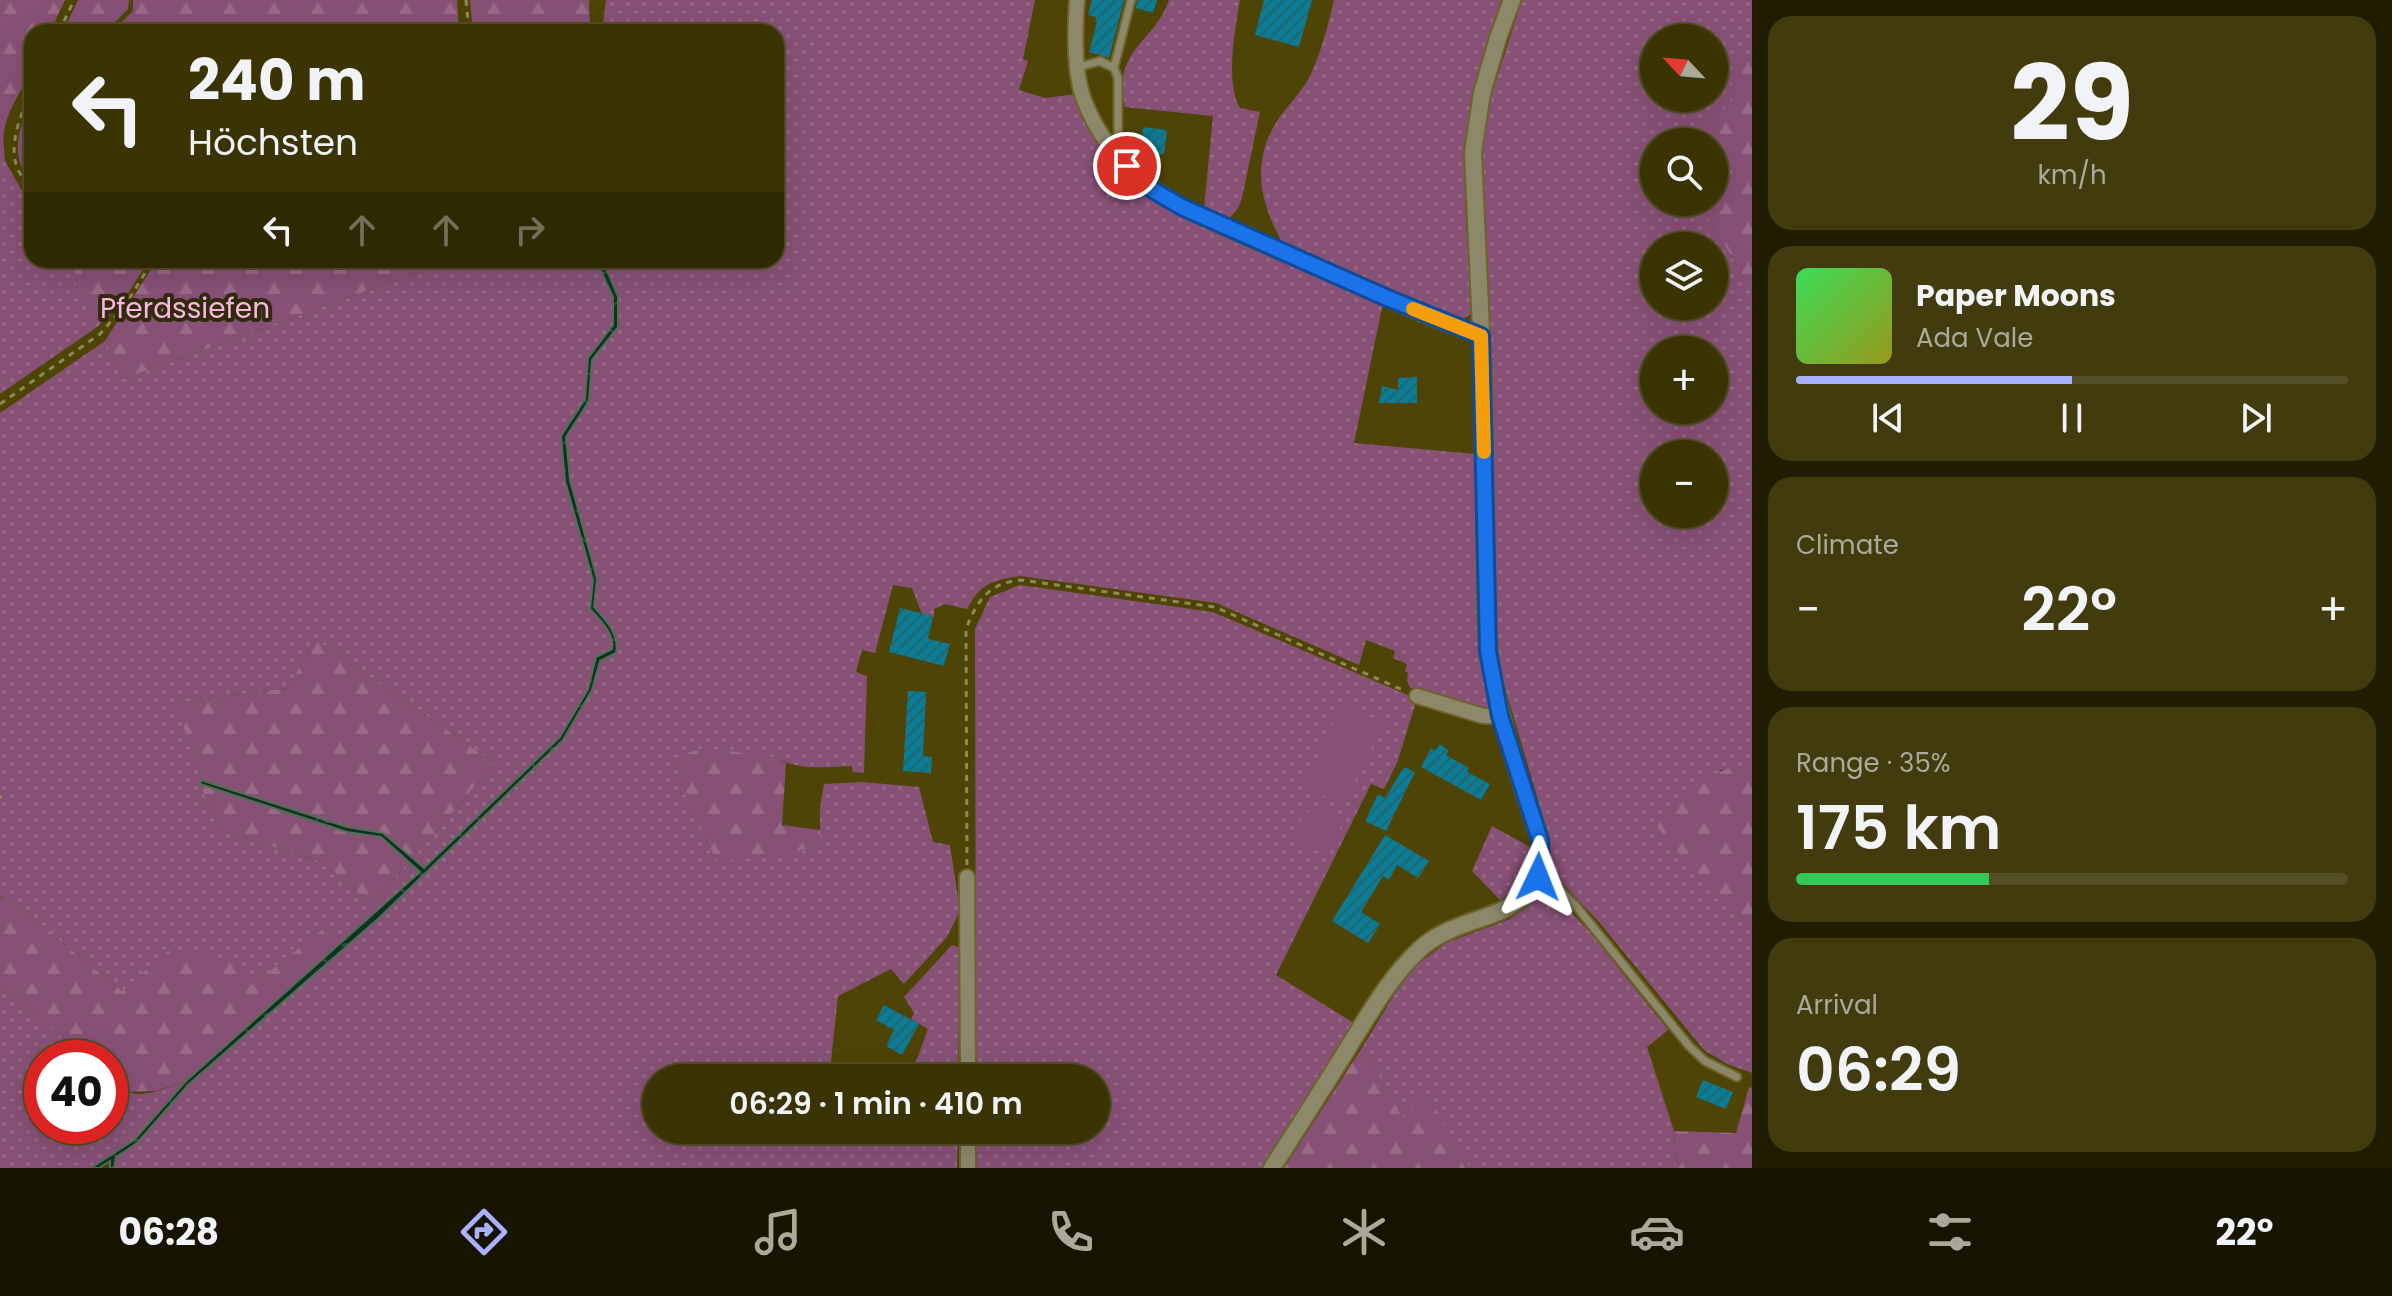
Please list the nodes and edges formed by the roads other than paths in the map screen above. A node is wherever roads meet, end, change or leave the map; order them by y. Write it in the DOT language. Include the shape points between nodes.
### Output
graph roads {
  1 [pos="1077,0"];
  2 [pos="1131,0"];
  3 [pos="1512,0"];
  4 [pos="1079,67"];
  5 [pos="1114,68"];
  6 [pos="1118,154"];
  7 [pos="1481,336"];
  8 [pos="1417,696"];
  9 [pos="1500,716"];
  10 [pos="967,877"];
  11 [pos="1538,877"];
  12 [pos="968,1064"];
  13 [pos="1737,1077"];
  14 [pos="968,1144"];
  15 [pos="968,1168"];
  16 [pos="1272,1168"];
  1 -- 4 [label="street"];
  2 -- 5 [label="lane"];
  3 -- 7 [label="street" via="1482,93 1473,152"];
  4 -- 5 [label="lane" via="1100,61"];
  4 -- 6 [label="street" via="1082,96"];
  5 -- 6 [label="lane"];
  6 -- 7 [label="street" via="1142,182 1182,207"];
  7 -- 9 [label="street" via="1486,619"];
  8 -- 9 [label="street"];
  9 -- 11 [label="street" via="1540,840"];
  10 -- 12 [label="street"];
  11 -- 13 [label="lane" via="1576,906 1689,1046"];
  11 -- 16 [label="street" via="1522,898 1441,934 1404,966"];
  14 -- 15 [label="street"];
}
